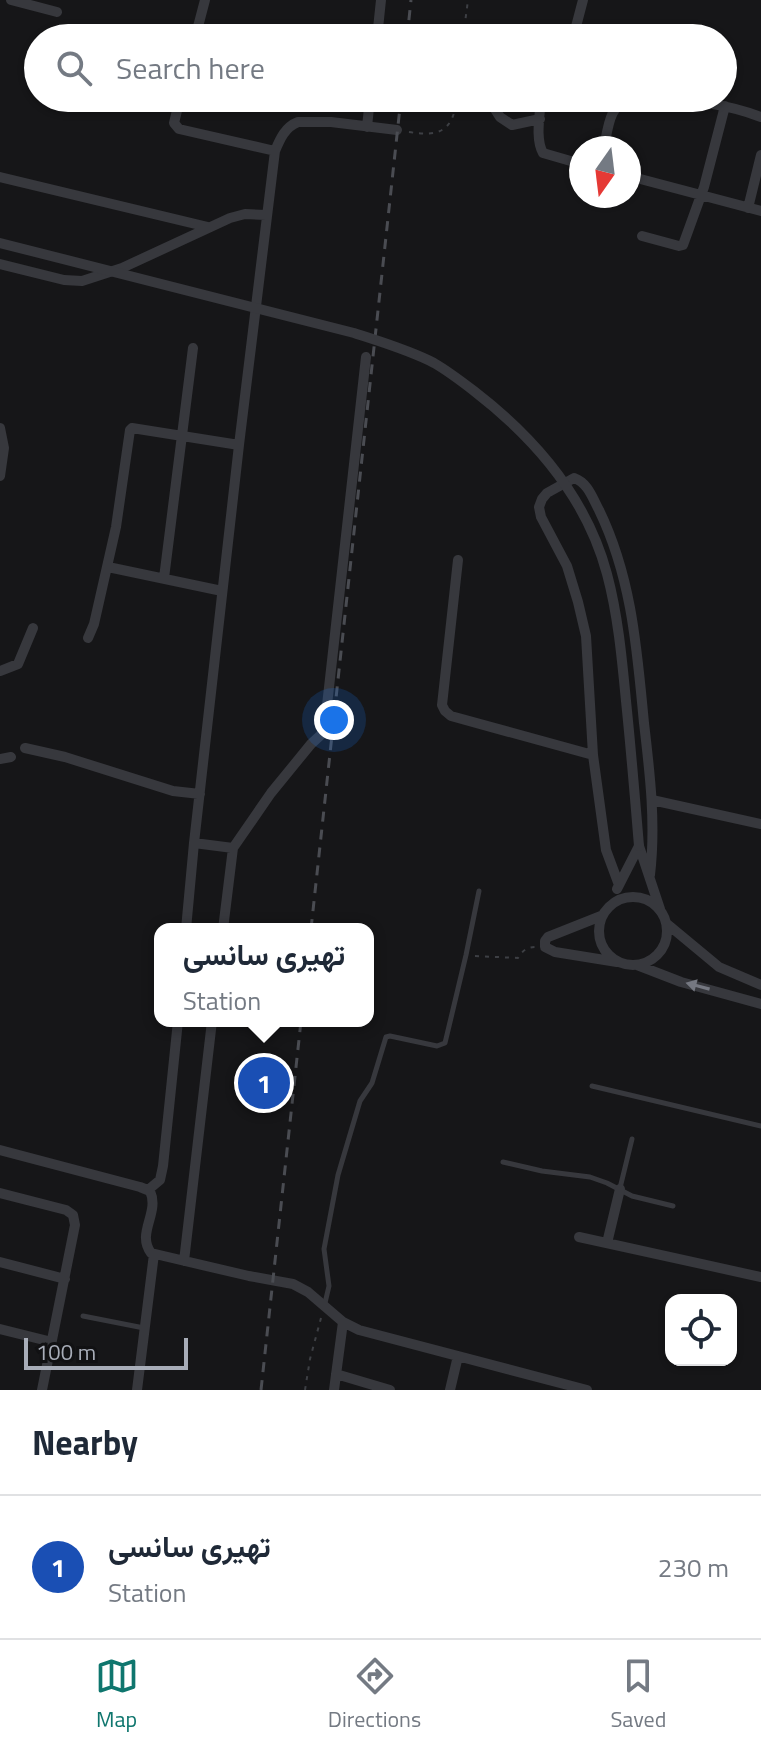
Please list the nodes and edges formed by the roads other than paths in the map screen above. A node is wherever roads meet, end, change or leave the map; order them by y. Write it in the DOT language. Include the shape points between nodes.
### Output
graph roads {
  1 [pos="11,0"];
  2 [pos="205,0"];
  3 [pos="381,0"];
  4 [pos="583,0"];
  5 [pos="57,12"];
  6 [pos="199,24"];
  7 [pos="378,24"];
  8 [pos="576,24"];
  9 [pos="737,110"];
  10 [pos="177,112"];
  11 [pos="369,112"];
  12 [pos="497,112"];
  13 [pos="540,112"];
  14 [pos="613,112"];
  15 [pos="723,112"];
  16 [pos="761,117"];
  17 [pos="540,119"];
  18 [pos="367,127"];
  19 [pos="397,130"];
  20 [pos="607,136"];
  21 [pos="275,151"];
  22 [pos="761,155"];
  23 [pos="569,161"];
  24 [pos="0,177"];
  25 [pos="641,179"];
  26 [pos="700,195"];
  27 [pos="748,208"];
  28 [pos="761,211"];
  29 [pos="266,215"];
  30 [pos="208,227"];
  31 [pos="642,236"];
  32 [pos="0,243"];
  33 [pos="0,264"];
  34 [pos="193,348"];
  35 [pos="366,357"];
  36 [pos="0,428"];
  37 [pos="183,436"];
  38 [pos="239,445"];
  39 [pos="0,476"];
  40 [pos="458,560"];
  41 [pos="108,567"];
  42 [pos="164,578"];
  43 [pos="222,591"];
  44 [pos="33,628"];
  45 [pos="88,638"];
  46 [pos="0,671"];
  47 [pos="25,748"];
  48 [pos="593,755"];
  49 [pos="200,794"];
  50 [pos="652,800"];
  51 [pos="761,824"];
  52 [pos="194,843"];
  53 [pos="639,846"];
  54 [pos="233,848"];
  55 [pos="650,875"];
  56 [pos="619,885"];
  57 [pos="479,891"];
  58 [pos="660,910"];
  59 [pos="604,912"];
  60 [pos="187,923"];
  61 [pos="224,923"];
  62 [pos="666,923"];
  63 [pos="619,962"];
  64 [pos="636,965"];
  65 [pos="761,985"];
  66 [pos="761,1004"];
  67 [pos="177,1027"];
  68 [pos="211,1027"];
  69 [pos="592,1086"];
  70 [pos="761,1126"];
  71 [pos="632,1139"];
  72 [pos="0,1150"];
  73 [pos="503,1162"];
  74 [pos="620,1189"];
  75 [pos="148,1190"];
  76 [pos="0,1193"];
  77 [pos="673,1206"];
  78 [pos="579,1237"];
  79 [pos="607,1243"];
  80 [pos="154,1254"];
  81 [pos="184,1261"];
  82 [pos="0,1262"];
  83 [pos="761,1277"];
  84 [pos="65,1279"];
  85 [pos="324,1306"];
  86 [pos="83,1316"];
  87 [pos="343,1322"];
  88 [pos="145,1328"];
  89 [pos="0,1329"];
  90 [pos="52,1342"];
  91 [pos="458,1356"];
  92 [pos="336,1374"];
  93 [pos="42,1390"];
  94 [pos="137,1390"];
  95 [pos="334,1390"];
  96 [pos="390,1390"];
  97 [pos="450,1390"];
  98 [pos="587,1390"];
  1 -- 5 [label="street"];
  2 -- 6 [label="street"];
  3 -- 7 [label="street"];
  4 -- 8 [label="street"];
  9 -- 16 [label="street"];
  10 -- 21 [label="street" via="174,123 179,129"];
  11 -- 18 [label="street"];
  12 -- 17 [label="street" via="512,125"];
  13 -- 17 [label="street"];
  14 -- 20 [label="street"];
  15 -- 26 [label="street"];
  17 -- 23 [label="street" via="541,151"];
  18 -- 19 [label="street"];
  18 -- 21 [label="street" via="298,122 284,132"];
  21 -- 29 [label="street"];
  22 -- 27 [label="street"];
  24 -- 30 [label="street"];
  25 -- 26 [label="street"];
  26 -- 27 [label="street"];
  26 -- 31 [label="street" via="683,245"];
  27 -- 28 [label="street"];
  29 -- 30 [label="street" via="239,215"];
  29 -- 38 [label="street"];
  30 -- 33 [label="street" via="82,281"];
  32 -- 53 [label="street, bridge" via="410,352 458,379 528,438 560,476 589,526 607,574 621,648"];
  34 -- 37 [label="street"];
  35 -- 54 [label="street" via="324,732 271,793"];
  36 -- 39 [label="street"];
  37 -- 38 [label="street"];
  37 -- 41 [label="street" via="129,431"];
  37 -- 42 [label="street"];
  38 -- 43 [label="street"];
  40 -- 48 [label="street" via="445,711"];
  41 -- 42 [label="street"];
  41 -- 45 [label="street"];
  42 -- 43 [label="street"];
  43 -- 49 [label="street"];
  44 -- 46 [label="street" via="18,664"];
  47 -- 49 [label="street"];
  48 -- 50 [label="street" via="586,636 567,566 539,507 547,493 574,478 588,488 610,533 629,594"];
  48 -- 56 [label="street" via="606,850"];
  49 -- 52 [label="street"];
  50 -- 51 [label="street"];
  50 -- 55 [label="street"];
  52 -- 54 [label="street"];
  52 -- 60 [label="street"];
  53 -- 55 [label="street"];
  53 -- 56 [label="street"];
  54 -- 61 [label="street"];
  55 -- 58 [label="street"];
  56 -- 59 [label="street"];
  57 -- 85 [label="lane" via="443,1045 386,1037 372,1083 360,1101 324,1249 329,1286"];
  58 -- 59 [label="street" via="634,896 619,899"];
  58 -- 62 [label="street"];
  59 -- 63 [label="street" via="598,934"];
  59 -- 63 [label="street" via="548,937 545,947"];
  62 -- 64 [label="street" via="659,953"];
  62 -- 65 [label="street" via="719,967"];
  63 -- 64 [label="street"];
  66 -- 64 [label="street, one-way"];
  67 -- 75 [label="street" via="163,1166 160,1180"];
  68 -- 81 [label="street"];
  69 -- 70 [label="lane"];
  71 -- 74 [label="lane"];
  72 -- 75 [label="street"];
  73 -- 74 [label="lane" via="590,1177"];
  74 -- 77 [label="lane"];
  74 -- 79 [label="street"];
  75 -- 80 [label="street" via="154,1204 145,1243"];
  76 -- 84 [label="street" via="73,1215"];
  78 -- 79 [label="street"];
  79 -- 83 [label="street"];
  80 -- 81 [label="street"];
  80 -- 88 [label="street"];
  81 -- 85 [label="street" via="293,1284"];
  82 -- 84 [label="street"];
  84 -- 90 [label="street"];
  85 -- 87 [label="street"];
  86 -- 88 [label="lane"];
  87 -- 91 [label="street"];
  87 -- 92 [label="street"];
  88 -- 94 [label="street"];
  89 -- 90 [label="street"];
  90 -- 93 [label="street"];
  91 -- 97 [label="street"];
  91 -- 98 [label="street"];
  92 -- 95 [label="street"];
  92 -- 96 [label="street"];
}
